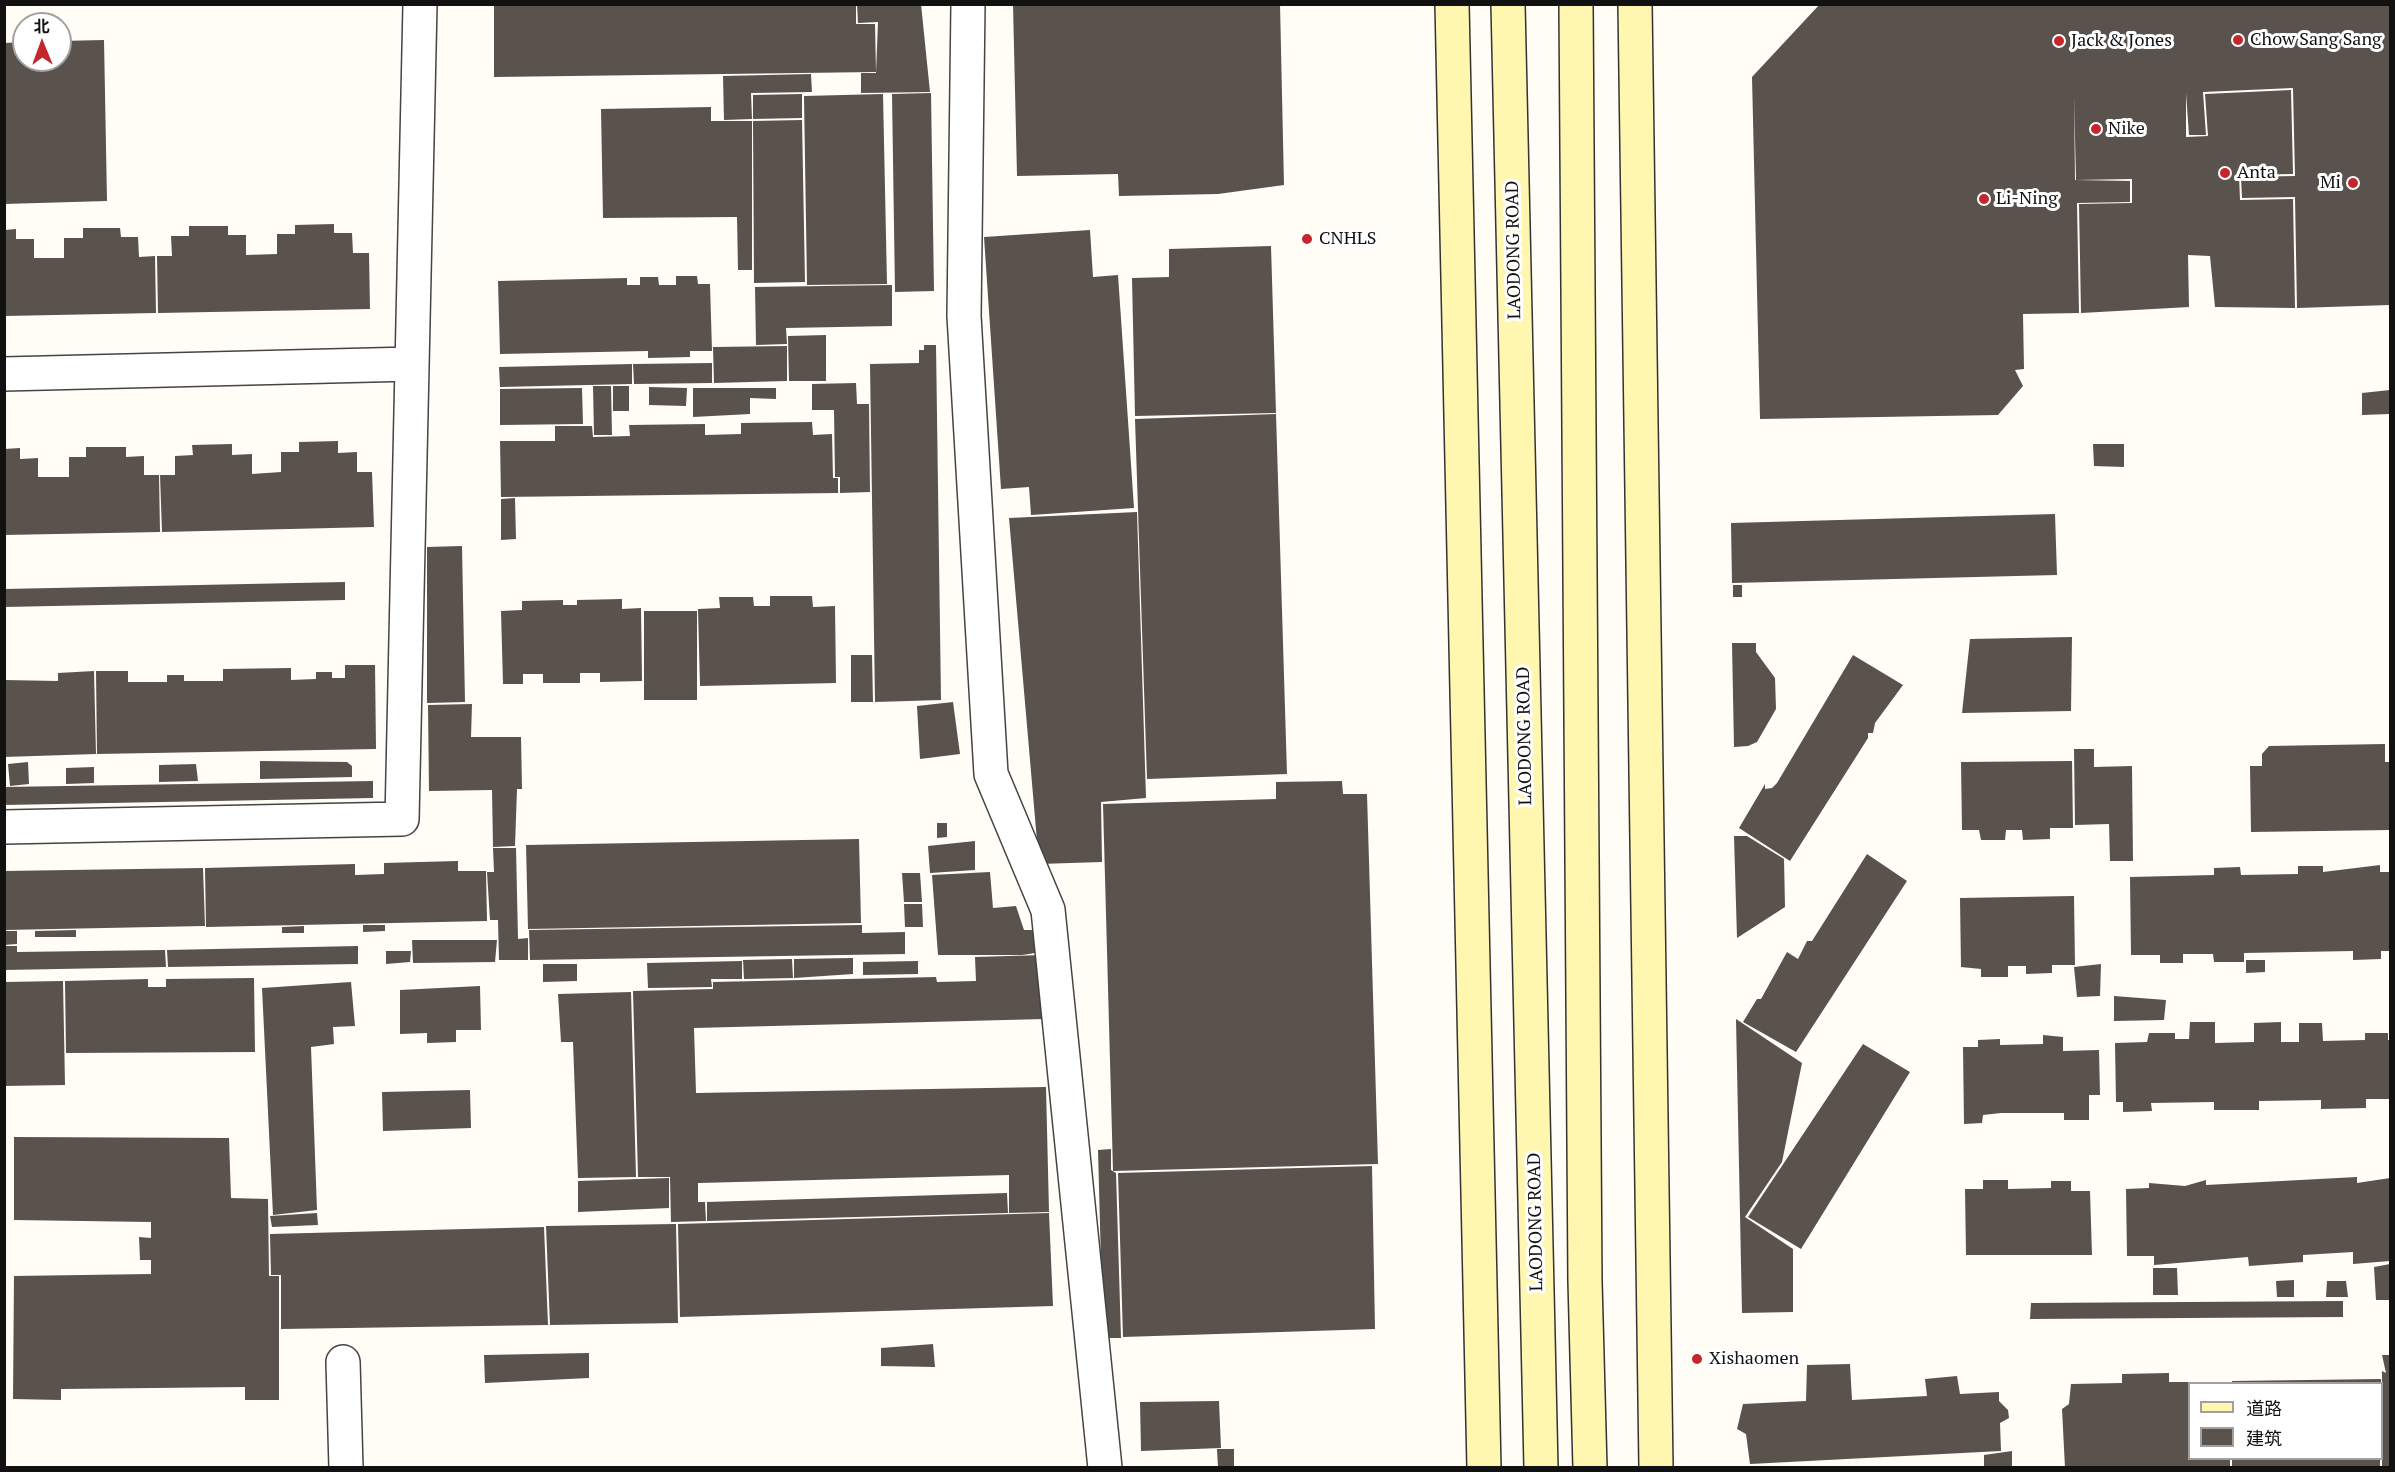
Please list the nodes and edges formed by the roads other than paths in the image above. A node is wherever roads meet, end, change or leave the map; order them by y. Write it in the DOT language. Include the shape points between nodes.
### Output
graph roads {
  1 [pos="420,4"];
  2 [pos="968,4"];
  3 [pos="1452,4"];
  4 [pos="1508,4"];
  5 [pos="1576,4"];
  6 [pos="1635,4"];
  7 [pos="412,364"];
  8 [pos="4,374"];
  9 [pos="4,826"];
  10 [pos="343,1362"];
  11 [pos="346,1467"];
  12 [pos="1105,1467"];
  13 [pos="1484,1467"];
  14 [pos="1541,1467"];
  15 [pos="1590,1467"];
  16 [pos="1656,1467"];
  1 -- 7 [label="street"];
  2 -- 12 [label="street" via="964,316 991,774 1048,910"];
  3 -- 13 [label="street"];
  4 -- 14 [label="street, LAODONG ROAD"];
  5 -- 15 [label="street" via="1585,1269"];
  6 -- 16 [label="street"];
  7 -- 8 [label="street"];
  7 -- 9 [label="street" via="402,819"];
  10 -- 11 [label="street"];
}
